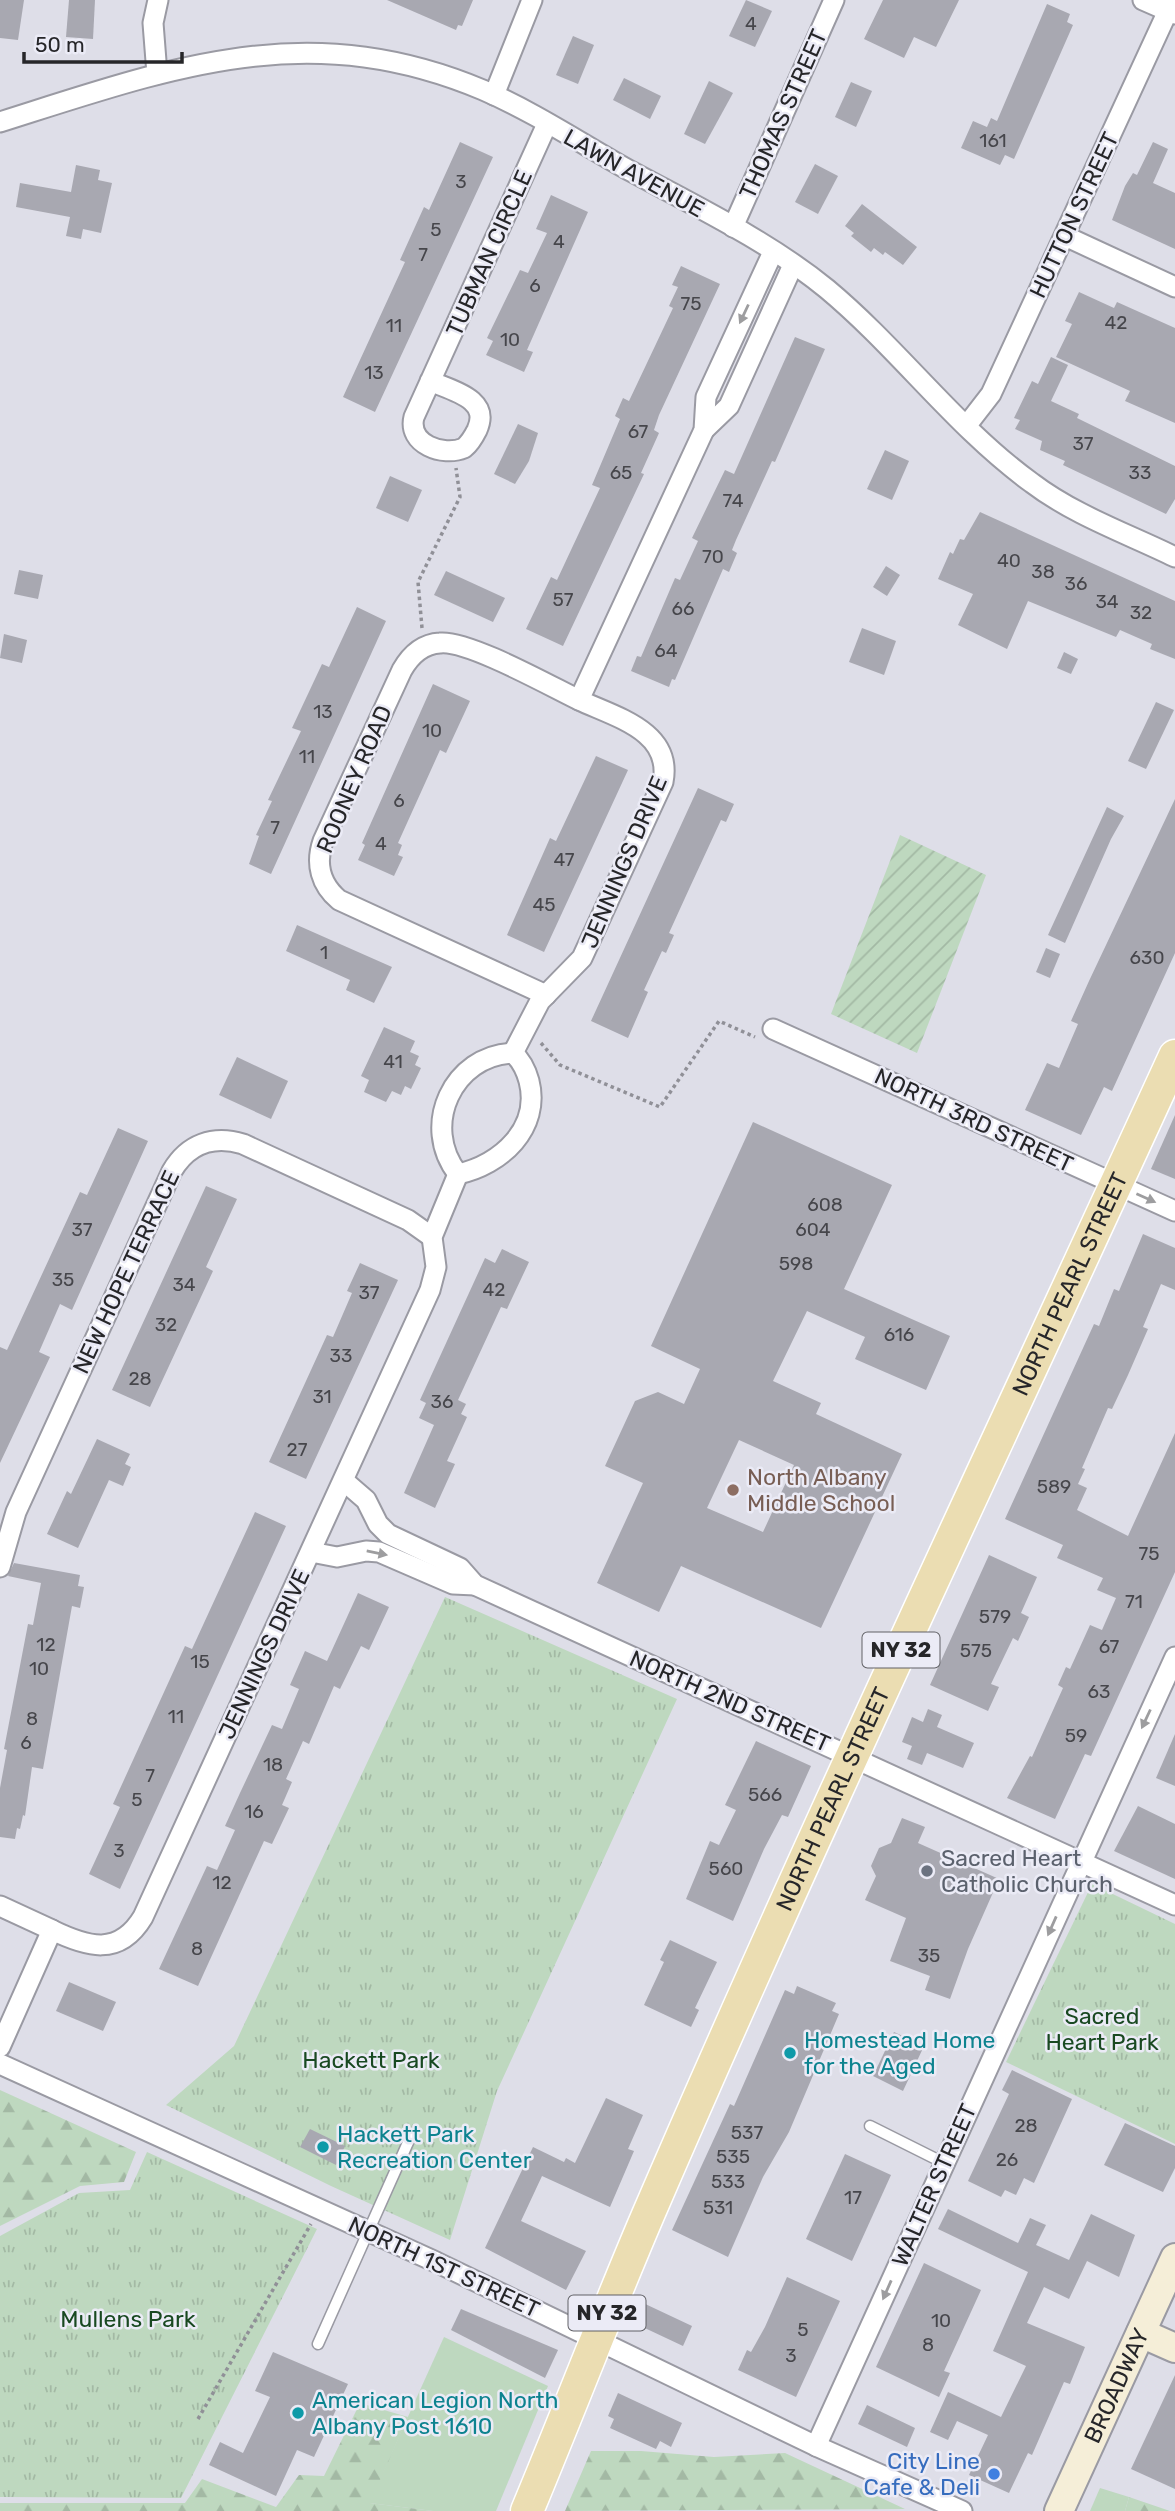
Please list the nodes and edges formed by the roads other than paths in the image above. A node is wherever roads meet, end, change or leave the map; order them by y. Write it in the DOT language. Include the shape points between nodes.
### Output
graph roads {
  1 [pos="158,0"];
  2 [pos="532,0"];
  3 [pos="834,0"];
  4 [pos="1143,0"];
  5 [pos="1172,9"];
  6 [pos="157,74"];
  7 [pos="494,95"];
  8 [pos="0,122"];
  9 [pos="547,124"];
  10 [pos="733,227"];
  11 [pos="1065,236"];
  12 [pos="773,252"];
  13 [pos="793,265"];
  14 [pos="1175,287"];
  15 [pos="430,381"];
  16 [pos="967,425"];
  17 [pos="704,430"];
  18 [pos="1175,557"];
  19 [pos="579,700"];
  20 [pos="545,995"];
  21 [pos="765,1034"];
  22 [pos="513,1053"];
  23 [pos="1175,1056"];
  24 [pos="458,1174"];
  25 [pos="1116,1185"];
  26 [pos="1175,1211"];
  27 [pos="432,1237"];
  28 [pos="344,1481"];
  29 [pos="311,1552"];
  30 [pos="0,1567"];
  31 [pos="475,1585"];
  32 [pos="1175,1657"];
  33 [pos="852,1757"];
  34 [pos="1081,1862"];
  35 [pos="1175,1905"];
  36 [pos="0,1906"];
  37 [pos="52,1930"];
  38 [pos="0,2047"];
  39 [pos="0,2064"];
  40 [pos="870,2126"];
  41 [pos="411,2138"];
  42 [pos="944,2163"];
  43 [pos="368,2231"];
  44 [pos="1175,2258"];
  45 [pos="1141,2333"];
  46 [pos="596,2340"];
  47 [pos="317,2344"];
  48 [pos="1175,2348"];
  49 [pos="816,2446"];
  50 [pos="527,2511"];
  51 [pos="962,2511"];
  52 [pos="1059,2511"];
  1 -- 6 [label="street" via="153,23"];
  2 -- 7 [label="street"];
  3 -- 10 [label="street, THOMAS STREET"];
  4 -- 5 [label="street"];
  5 -- 11 [label="street, HUTTON STREET"];
  6 -- 7 [label="street, LAWN AVENUE" via="246,55 333,53 408,65"];
  6 -- 8 [label="street, LAWN AVENUE"];
  7 -- 9 [label="street, LAWN AVENUE"];
  9 -- 10 [label="street, LAWN AVENUE"];
  9 -- 15 [label="street, TUBMAN CIRCLE"];
  10 -- 12 [label="street, LAWN AVENUE"];
  11 -- 14 [label="street"];
  11 -- 16 [label="street, HUTTON STREET" via="989,398"];
  12 -- 13 [label="street, LAWN AVENUE"];
  12 -- 17 [label="street, one-way" via="706,397"];
  13 -- 16 [label="street, LAWN AVENUE" via="850,310"];
  13 -- 17 [label="street" via="729,406"];
  15 -- 15 [label="street, TUBMAN CIRCLE" via="473,401 480,409 481,420 471,442 454,452 423,443 413,432 412,421"];
  16 -- 18 [label="street, LAWN AVENUE" via="1043,492"];
  17 -- 19 [label="street"];
  19 -- 20 [label="street, JENNINGS DRIVE" via="651,736 660,750 664,774 582,958"];
  19 -- 20 [label="street, ROONEY ROAD" via="457,644 425,647 402,670 319,857 327,888 346,904"];
  20 -- 22 [label="street, JENNINGS DRIVE"];
  21 -- 25 [label="street, NORTH 3RD STREET"];
  22 -- 24 [label="street" via="523,1064 530,1087 524,1126 501,1156"];
  22 -- 24 [label="street" via="492,1056 467,1069 447,1097 442,1136"];
  23 -- 25 [label="main road, NORTH PEARL STREET / NY 32"];
  24 -- 27 [label="street, JENNINGS DRIVE"];
  25 -- 26 [label="street, NORTH 3RD STREET, one-way"];
  25 -- 33 [label="main road, NORTH PEARL STREET / NY 32"];
  27 -- 28 [label="street, JENNINGS DRIVE" via="436,1267 430,1290"];
  27 -- 30 [label="street, NEW HOPE TERRACE" via="408,1220 243,1144 216,1140 190,1150 172,1171 16,1512"];
  28 -- 29 [label="street, JENNINGS DRIVE"];
  28 -- 31 [label="street, NORTH 2ND STREET" via="366,1500 388,1534 460,1569"];
  29 -- 31 [label="street, NORTH 2ND STREET, one-way" via="337,1557 379,1552 453,1584"];
  29 -- 37 [label="street, JENNINGS DRIVE" via="138,1924 118,1941 102,1946 84,1944"];
  31 -- 33 [label="street, NORTH 2ND STREET"];
  32 -- 34 [label="street, WALTER STREET, one-way"];
  33 -- 34 [label="street, NORTH 2ND STREET"];
  33 -- 46 [label="main road, NORTH PEARL STREET / NY 32"];
  34 -- 35 [label="street, NORTH 2ND STREET"];
  34 -- 42 [label="street, WALTER STREET, one-way"];
  36 -- 37 [label="street"];
  37 -- 38 [label="street"];
  39 -- 43 [label="street, NORTH 1ST STREET"];
  40 -- 42 [label="lane"];
  41 -- 43 [label="lane"];
  42 -- 49 [label="street, WALTER STREET, one-way"];
  43 -- 46 [label="street, NORTH 1ST STREET"];
  43 -- 47 [label="lane"];
  44 -- 45 [label="street, BROADWAY"];
  45 -- 48 [label="street"];
  45 -- 52 [label="street, BROADWAY"];
  46 -- 49 [label="street, NORTH 1ST STREET"];
  46 -- 50 [label="main road, NORTH PEARL STREET / NY 32"];
  49 -- 51 [label="street, NORTH 1ST STREET"];
}
